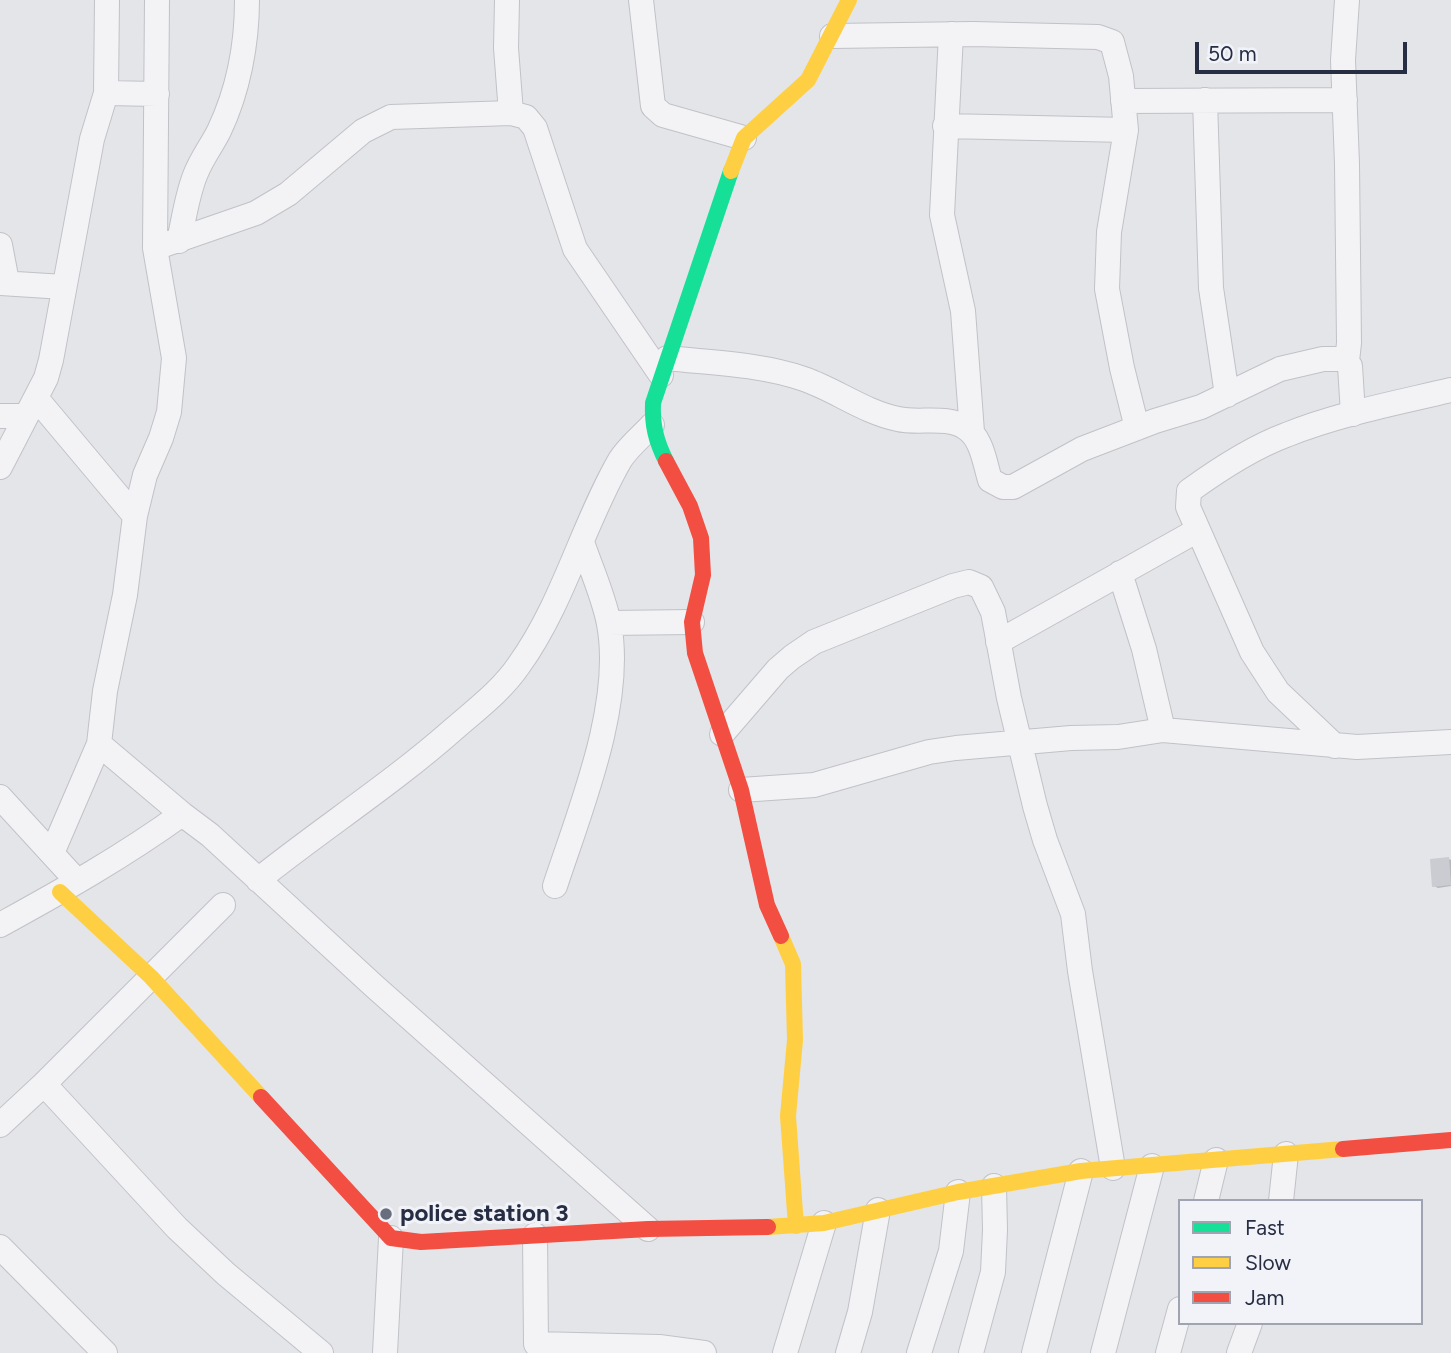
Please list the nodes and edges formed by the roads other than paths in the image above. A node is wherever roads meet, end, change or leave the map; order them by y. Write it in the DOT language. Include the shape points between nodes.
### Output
graph roads {
  1 [pos="107,0"];
  2 [pos="158,0"];
  3 [pos="247,0"];
  4 [pos="507,0"];
  5 [pos="641,0"];
  6 [pos="849,0"];
  7 [pos="1347,0"];
  8 [pos="951,34"];
  9 [pos="832,36"];
  10 [pos="106,93"];
  11 [pos="156,94"];
  12 [pos="1205,100"];
  13 [pos="1345,100"];
  14 [pos="1124,101"];
  15 [pos="511,113"];
  16 [pos="945,126"];
  17 [pos="1126,130"];
  18 [pos="744,138"];
  19 [pos="179,241"];
  20 [pos="0,245"];
  21 [pos="155,248"];
  22 [pos="4,282"];
  23 [pos="64,287"];
  24 [pos="1347,361"];
  25 [pos="664,367"];
  26 [pos="1451,390"];
  27 [pos="1227,395"];
  28 [pos="31,407"];
  29 [pos="1353,414"];
  30 [pos="0,416"];
  31 [pos="652,425"];
  32 [pos="1137,428"];
  33 [pos="972,432"];
  34 [pos="0,467"];
  35 [pos="135,516"];
  36 [pos="1198,530"];
  37 [pos="582,542"];
  38 [pos="1120,573"];
  39 [pos="692,622"];
  40 [pos="609,623"];
  41 [pos="998,642"];
  42 [pos="1163,730"];
  43 [pos="722,734"];
  44 [pos="1019,742"];
  45 [pos="1451,742"];
  46 [pos="99,744"];
  47 [pos="1335,746"];
  48 [pos="741,790"];
  49 [pos="0,797"];
  50 [pos="182,814"];
  51 [pos="52,853"];
  52 [pos="257,880"];
  53 [pos="69,886"];
  54 [pos="555,886"];
  55 [pos="223,905"];
  56 [pos="0,925"];
  57 [pos="151,977"];
  58 [pos="44,1084"];
  59 [pos="0,1125"];
  60 [pos="1451,1140"];
  61 [pos="1286,1154"];
  62 [pos="1216,1160"];
  63 [pos="1152,1166"];
  64 [pos="1112,1168"];
  65 [pos="1081,1171"];
  66 [pos="994,1186"];
  67 [pos="958,1192"];
  68 [pos="1206,1199"];
  69 [pos="1281,1199"];
  70 [pos="878,1210"];
  71 [pos="824,1223"];
  72 [pos="796,1226"];
  73 [pos="648,1229"];
  74 [pos="535,1235"];
  75 [pos="391,1238"];
  76 [pos="0,1247"];
  77 [pos="1178,1316"];
  78 [pos="1249,1325"];
  79 [pos="105,1353"];
  80 [pos="321,1353"];
  81 [pos="385,1353"];
  82 [pos="704,1353"];
  83 [pos="785,1353"];
  84 [pos="848,1353"];
  85 [pos="919,1353"];
  86 [pos="971,1353"];
  87 [pos="1034,1353"];
  88 [pos="1102,1353"];
  89 [pos="1168,1353"];
  90 [pos="1239,1353"];
  1 -- 10 [label="street"];
  2 -- 11 [label="street"];
  3 -- 19 [label="street" via="236,85 218,134 194,176"];
  4 -- 15 [label="street"];
  5 -- 18 [label="street" via="653,106 663,115"];
  6 -- 9 [label="street"];
  7 -- 13 [label="street"];
  8 -- 9 [label="street"];
  8 -- 14 [label="street" via="1098,37 1112,42"];
  8 -- 16 [label="street"];
  9 -- 18 [label="street" via="808,80"];
  10 -- 11 [label="street"];
  10 -- 23 [label="street" via="92,139"];
  11 -- 21 [label="street"];
  12 -- 13 [label="street"];
  12 -- 14 [label="street"];
  12 -- 27 [label="street" via="1211,288"];
  13 -- 24 [label="street"];
  14 -- 17 [label="street"];
  15 -- 19 [label="street" via="391,117 362,131 288,194 256,213"];
  15 -- 25 [label="street" via="526,117 535,128 575,249"];
  16 -- 17 [label="street"];
  16 -- 33 [label="street" via="942,215 963,311"];
  17 -- 32 [label="street" via="1109,232 1107,289"];
  18 -- 25 [label="street"];
  19 -- 21 [label="street"];
  20 -- 22 [label="street"];
  21 -- 35 [label="street" via="174,358 172,388 169,412"];
  22 -- 23 [label="street"];
  23 -- 28 [label="street" via="51,360"];
  24 -- 27 [label="street" via="1323,359 1280,369"];
  24 -- 29 [label="street"];
  25 -- 31 [label="street"];
  25 -- 33 [label="street" via="765,369 805,379 899,420 953,422"];
  26 -- 29 [label="street"];
  27 -- 32 [label="street"];
  28 -- 30 [label="street"];
  28 -- 34 [label="street"];
  28 -- 35 [label="street"];
  29 -- 36 [label="street" via="1268,443 1189,491 1188,508"];
  31 -- 37 [label="street" via="621,458"];
  31 -- 39 [label="street" via="701,538 703,575"];
  32 -- 33 [label="street" via="1082,449 1013,487 990,480"];
  35 -- 46 [label="street"];
  36 -- 38 [label="street"];
  36 -- 47 [label="street" via="1258,662 1278,692"];
  37 -- 40 [label="street"];
  37 -- 52 [label="street" via="556,604 519,665 494,695 391,782"];
  38 -- 41 [label="street"];
  38 -- 42 [label="street"];
  39 -- 40 [label="street"];
  39 -- 43 [label="street" via="695,653"];
  40 -- 54 [label="street" via="611,682 602,734"];
  41 -- 43 [label="street" via="993,612 981,587 969,582 953,586 814,642 778,669"];
  41 -- 44 [label="street"];
  42 -- 44 [label="street"];
  42 -- 47 [label="street"];
  43 -- 48 [label="street"];
  44 -- 48 [label="street" via="929,752 814,785"];
  44 -- 64 [label="street" via="1045,840 1073,914"];
  45 -- 47 [label="street"];
  46 -- 50 [label="street"];
  46 -- 51 [label="street"];
  48 -- 72 [label="street" via="767,905 793,964 795,1040 788,1116"];
  49 -- 51 [label="street"];
  50 -- 52 [label="street"];
  50 -- 53 [label="street"];
  51 -- 53 [label="street"];
  52 -- 73 [label="street"];
  53 -- 56 [label="street"];
  53 -- 57 [label="street"];
  55 -- 57 [label="street"];
  57 -- 58 [label="street"];
  57 -- 75 [label="street"];
  58 -- 59 [label="street"];
  58 -- 80 [label="street" via="177,1228"];
  60 -- 61 [label="street"];
  61 -- 62 [label="street"];
  61 -- 69 [label="street"];
  62 -- 63 [label="street"];
  62 -- 68 [label="street"];
  63 -- 64 [label="street"];
  63 -- 88 [label="street"];
  64 -- 65 [label="street"];
  65 -- 66 [label="street"];
  65 -- 87 [label="street"];
  66 -- 67 [label="street"];
  66 -- 86 [label="street" via="993,1272"];
  67 -- 70 [label="street"];
  67 -- 85 [label="street" via="951,1251"];
  70 -- 71 [label="street"];
  70 -- 84 [label="street"];
  71 -- 72 [label="street"];
  71 -- 83 [label="street"];
  72 -- 73 [label="street"];
  73 -- 74 [label="street"];
  74 -- 75 [label="street" via="421,1242"];
  74 -- 82 [label="street" via="537,1344 659,1347"];
  75 -- 81 [label="street"];
  76 -- 79 [label="street"];
  77 -- 89 [label="street"];
  78 -- 90 [label="street"];
}
